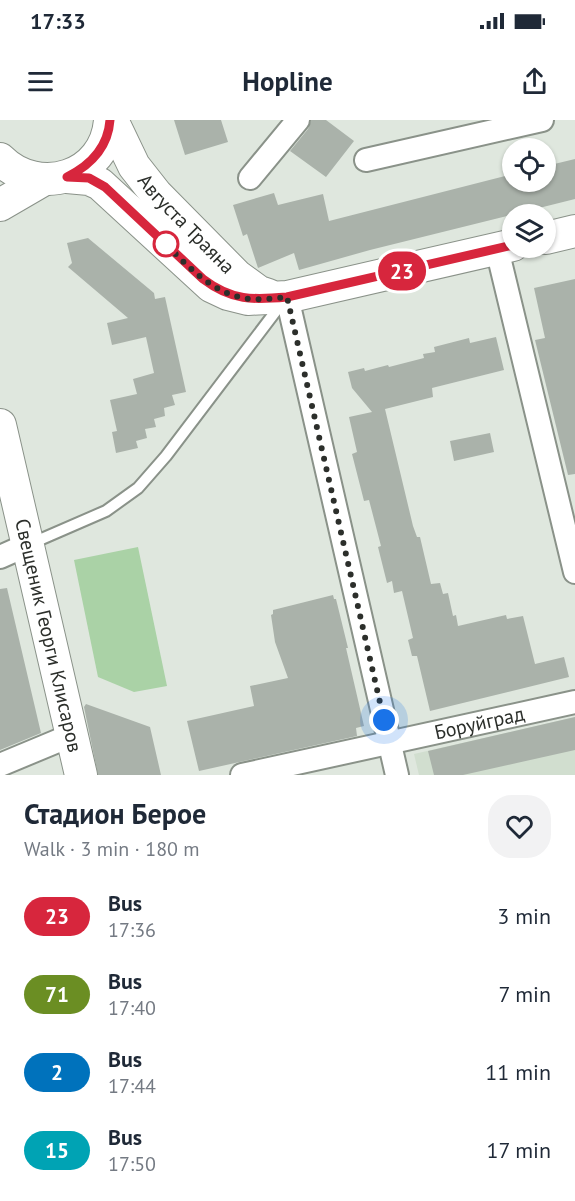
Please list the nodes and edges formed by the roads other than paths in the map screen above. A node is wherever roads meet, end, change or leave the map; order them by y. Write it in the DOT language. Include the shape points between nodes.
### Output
graph roads {
  1 [pos="111,120"];
  2 [pos="298,120"];
  3 [pos="542,120"];
  4 [pos="471,128"];
  5 [pos="0,159"];
  6 [pos="366,160"];
  7 [pos="55,178"];
  8 [pos="250,178"];
  9 [pos="0,205"];
  10 [pos="575,231"];
  11 [pos="556,235"];
  12 [pos="502,248"];
  13 [pos="507,258"];
  14 [pos="287,297"];
  15 [pos="0,425"];
  16 [pos="14,551"];
  17 [pos="575,572"];
  18 [pos="575,702"];
  19 [pos="72,735"];
  20 [pos="389,742"];
  21 [pos="0,765"];
  22 [pos="81,775"];
  23 [pos="242,775"];
  24 [pos="397,775"];
  1 -- 7 [label="street" via="98,154 84,168"];
  1 -- 14 [label="street, Августа Траяна" via="141,177 231,271 259,292"];
  2 -- 8 [label="street"];
  3 -- 4 [label="street"];
  4 -- 6 [label="street"];
  5 -- 7 [label="street, Августа Траяна" via="17,172"];
  7 -- 9 [label="street"];
  7 -- 14 [label="street, Августа Траяна" via="89,178 105,187 217,289 248,299"];
  10 -- 11 [label="street"];
  12 -- 14 [label="street, Августа Траяна"];
  13 -- 17 [label="street"];
  14 -- 16 [label="lane" via="138,488 106,511"];
  14 -- 20 [label="street"];
  15 -- 16 [label="street, Свещеник Георги Клисаров"];
  16 -- 19 [label="street, Свещеник Георги Клисаров"];
  18 -- 20 [label="street, Боруйград"];
  19 -- 21 [label="street"];
  19 -- 22 [label="street, Свещеник Георги Клисаров"];
  20 -- 23 [label="street, Боруйград"];
  20 -- 24 [label="street"];
}
